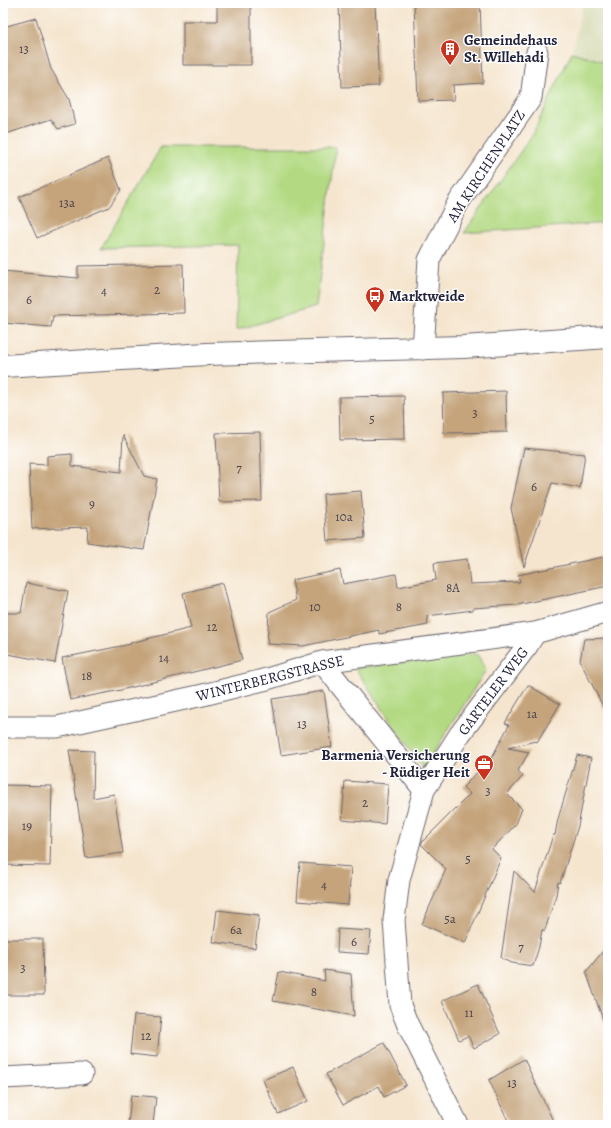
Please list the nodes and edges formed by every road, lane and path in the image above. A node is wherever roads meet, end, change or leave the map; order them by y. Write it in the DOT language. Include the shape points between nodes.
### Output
graph roads {
  1 [pos="537,52"];
  2 [pos="608,337"];
  3 [pos="423,349"];
  4 [pos="3,366"];
  5 [pos="608,612"];
  6 [pos="535,633"];
  7 [pos="322,662"];
  8 [pos="3,727"];
  9 [pos="424,790"];
  10 [pos="82,1074"];
  11 [pos="3,1078"];
  12 [pos="458,1125"];
  1 -- 3 [label="street, AM KIRCHENPLATZ" via="530,98 458,202 429,260"];
  2 -- 3 [label="street"];
  3 -- 4 [label="street" via="207,354"];
  5 -- 6 [label="street, WINTERBERGSTRASSE"];
  6 -- 7 [label="street, WINTERBERGSTRASSE"];
  6 -- 9 [label="street, GARTELER WEG" via="460,734"];
  7 -- 8 [label="street, WINTERBERGSTRASSE" via="245,684 57,727"];
  7 -- 9 [label="street"];
  9 -- 12 [label="street, GARTELER WEG" via="399,880 394,920 400,1005"];
  10 -- 11 [label="street"];
}
